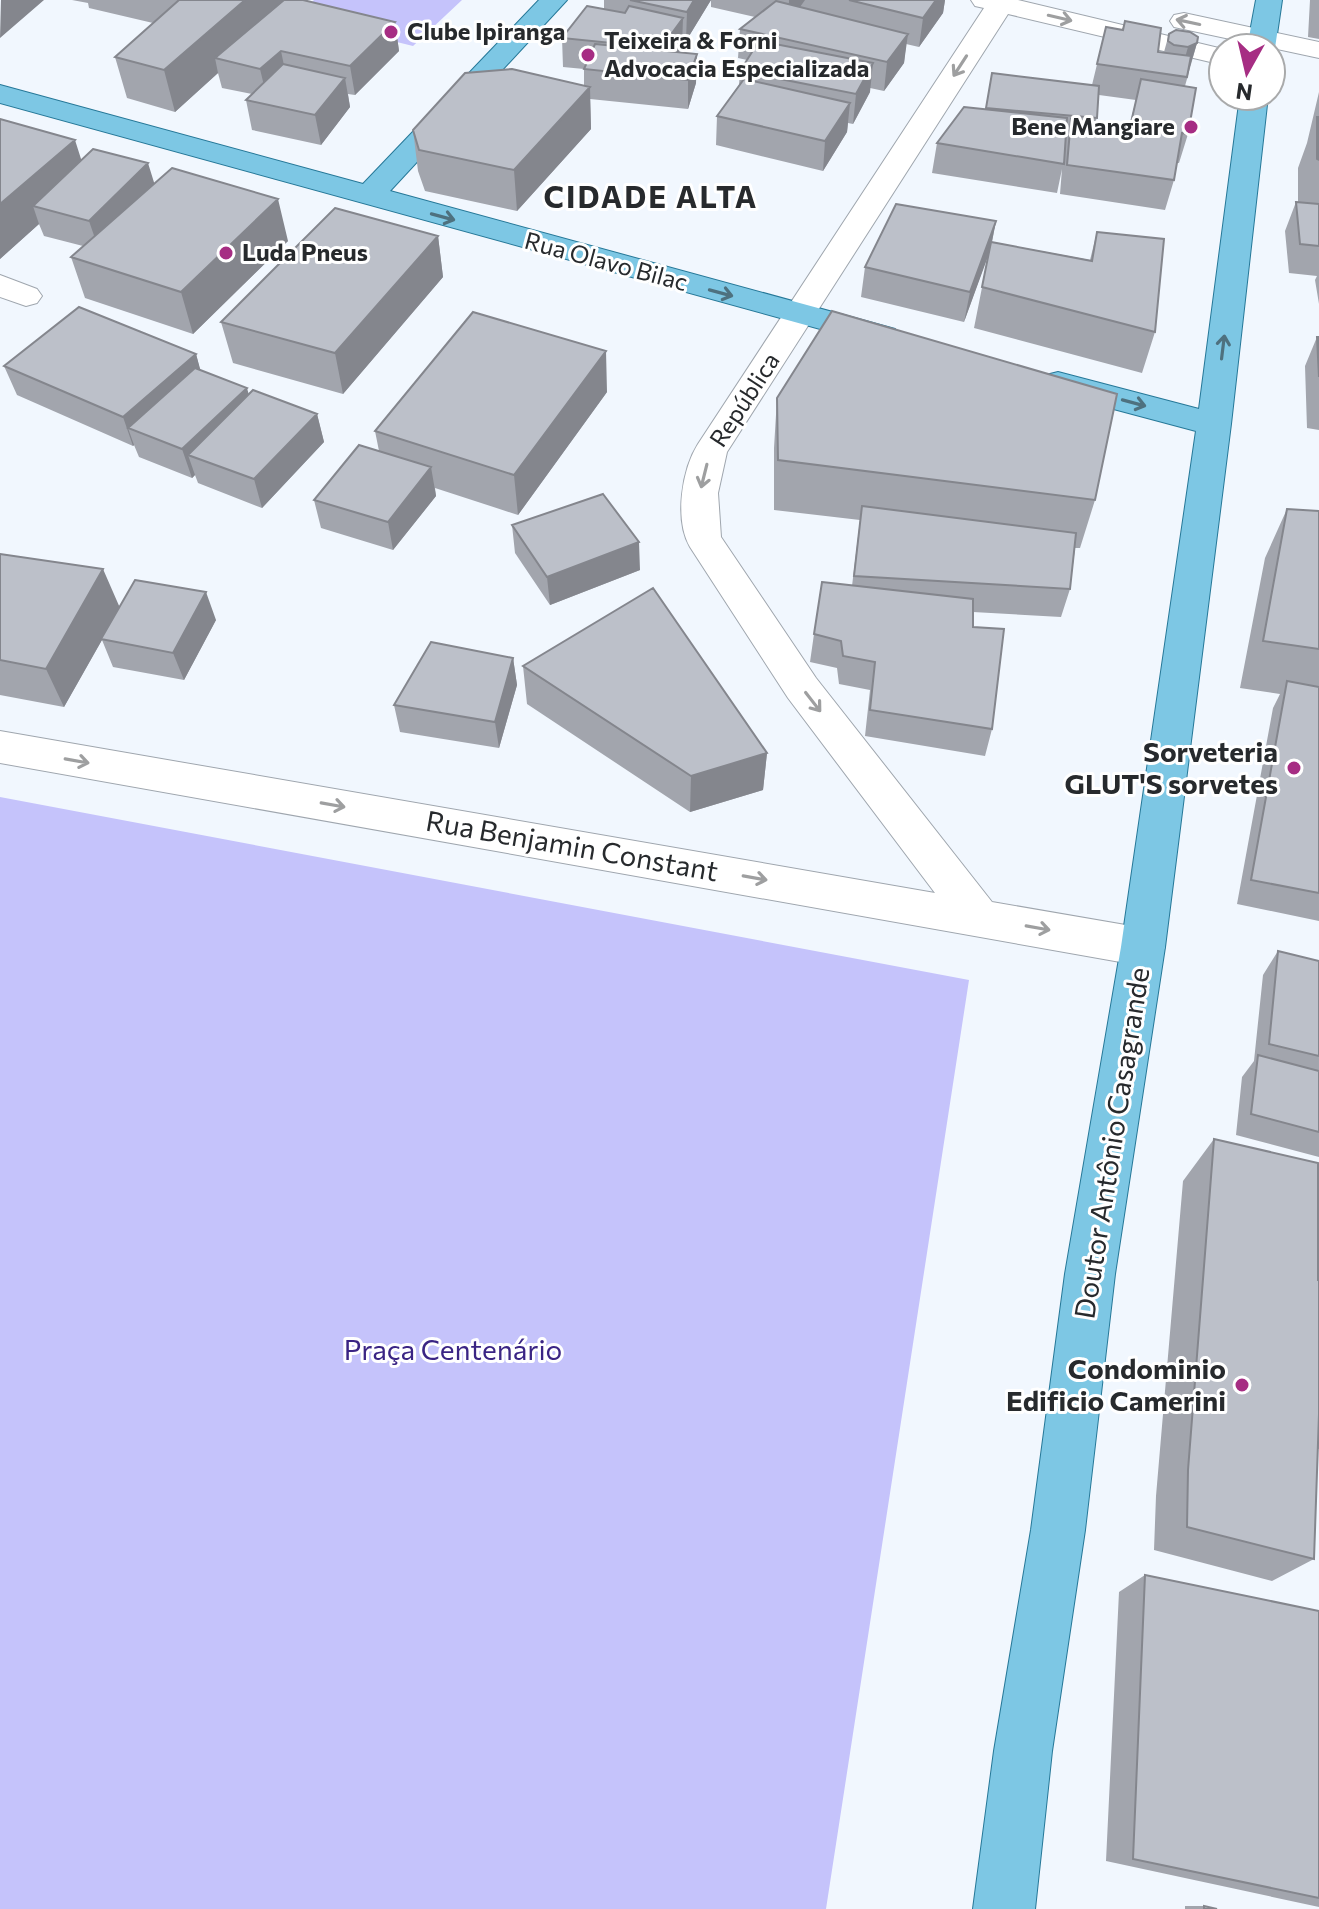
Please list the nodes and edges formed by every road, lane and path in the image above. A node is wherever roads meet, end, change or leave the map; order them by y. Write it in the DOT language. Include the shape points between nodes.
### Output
graph roads {
  1 [pos="554,0"];
  2 [pos="1090,0"];
  3 [pos="1269,0"];
  4 [pos="996,1"];
  5 [pos="1218,32"];
  6 [pos="1264,32"];
  7 [pos="1287,46"];
  8 [pos="1319,50"];
  9 [pos="1207,53"];
  10 [pos="0,94"];
  11 [pos="1252,112"];
  12 [pos="368,197"];
  13 [pos="801,314"];
  14 [pos="908,343"];
  15 [pos="1030,375"];
  16 [pos="1214,424"];
  17 [pos="0,747"];
  18 [pos="979,918"];
  19 [pos="1143,947"];
  20 [pos="1004,1909"];
  1 -- 12 [label="main road"];
  5 -- 2 [label="street, one-way"];
  3 -- 6 [label="main road"];
  4 -- 9 [label="street, one-way"];
  4 -- 13 [label="street, República, one-way"];
  7 -- 8 [label="street"];
  10 -- 12 [label="main road, Rua Olavo Bilac"];
  16 -- 11 [label="main road, Doutor Antônio Casagrande, one-way"];
  12 -- 13 [label="main road, Rua Olavo Bilac, one-way"];
  13 -- 14 [label="main road, Rua Olavo Bilac"];
  13 -- 18 [label="street, República, one-way" via="710,452 700,493 703,538 802,688"];
  15 -- 16 [label="main road, one-way"];
  16 -- 19 [label="main road, Doutor Antônio Casagrande"];
  17 -- 18 [label="street, Rua Benjamin Constant, one-way"];
  18 -- 19 [label="street, Rua Benjamin Constant, one-way"];
  19 -- 20 [label="main road, Doutor Antônio Casagrande" via="1090,1274"];
}
